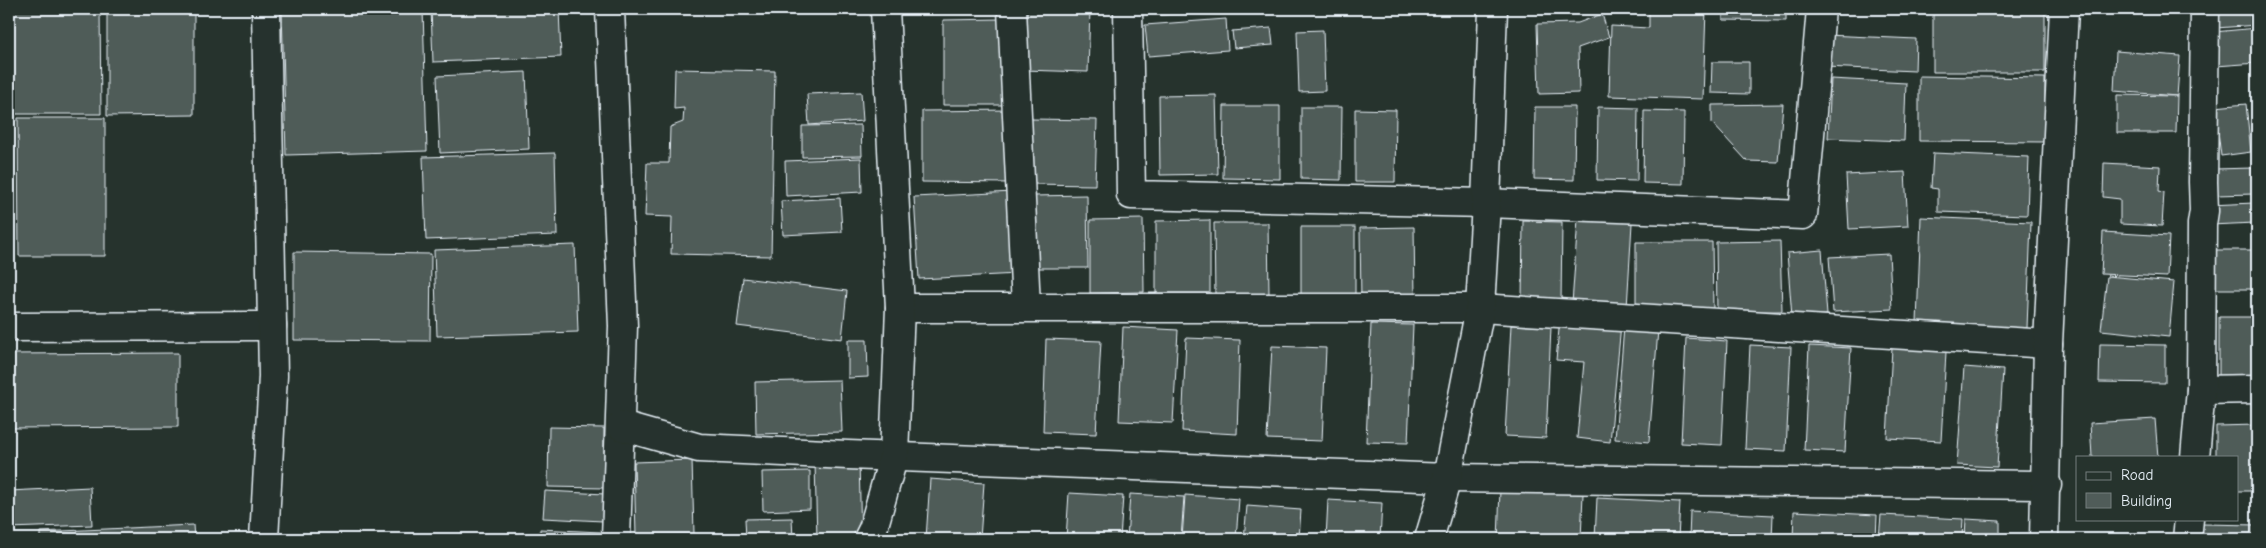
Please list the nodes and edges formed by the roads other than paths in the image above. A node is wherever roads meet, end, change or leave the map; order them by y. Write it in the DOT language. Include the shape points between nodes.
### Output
graph roads {
  1 [pos="266,9"];
  2 [pos="610,9"];
  3 [pos="885,9"];
  4 [pos="1012,9"];
  5 [pos="1128,9"];
  6 [pos="1493,9"];
  7 [pos="1821,9"];
  8 [pos="2064,9"];
  9 [pos="2205,9"];
  10 [pos="1486,202"];
  11 [pos="1026,307"];
  12 [pos="900,308"];
  13 [pos="1480,308"];
  14 [pos="272,326"];
  15 [pos="9,327"];
  16 [pos="2048,344"];
  17 [pos="2257,389"];
  18 [pos="2201,390"];
  19 [pos="621,426"];
  20 [pos="894,455"];
  21 [pos="2195,456"];
  22 [pos="1447,478"];
  23 [pos="2047,485"];
  24 [pos="2189,520"];
  25 [pos="874,536"];
  26 [pos="264,539"];
  27 [pos="616,539"];
  28 [pos="1429,539"];
  29 [pos="2044,539"];
  30 [pos="2187,539"];
  1 -- 14 [label="street"];
  2 -- 19 [label="street" via="623,326"];
  3 -- 12 [label="street"];
  4 -- 11 [label="street"];
  5 -- 10 [label="street" via="1131,195"];
  6 -- 10 [label="street"];
  7 -- 10 [label="street" via="1803,214"];
  8 -- 16 [label="street"];
  9 -- 18 [label="street"];
  10 -- 13 [label="street"];
  11 -- 12 [label="street"];
  11 -- 13 [label="street"];
  12 -- 20 [label="street"];
  13 -- 16 [label="street"];
  13 -- 22 [label="street"];
  14 -- 15 [label="street"];
  14 -- 26 [label="street" via="273,376"];
  16 -- 23 [label="street"];
  17 -- 18 [label="street"];
  18 -- 21 [label="street"];
  19 -- 20 [label="street" via="699,448"];
  19 -- 27 [label="street"];
  20 -- 22 [label="street"];
  20 -- 25 [label="street"];
  22 -- 23 [label="street"];
  22 -- 28 [label="street"];
  23 -- 29 [label="street"];
  24 -- 30 [label="street"];
}
